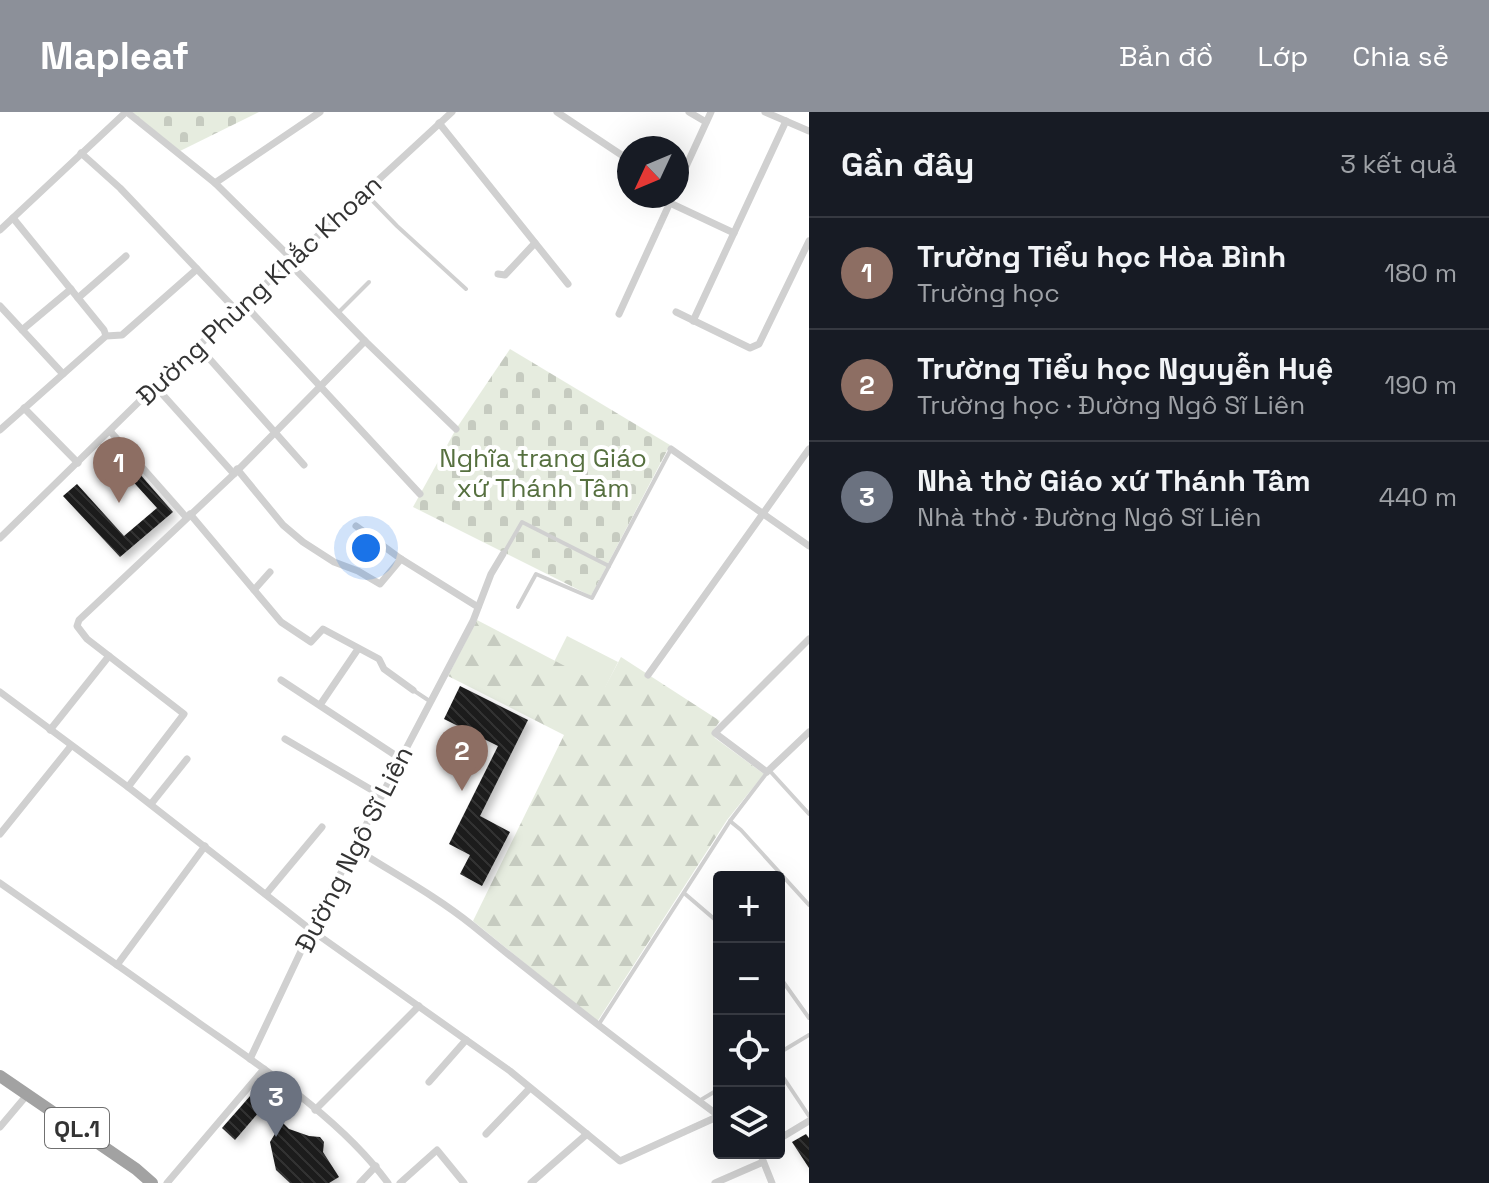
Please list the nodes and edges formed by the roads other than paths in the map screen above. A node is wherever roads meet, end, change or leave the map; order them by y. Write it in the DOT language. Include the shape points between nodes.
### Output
graph roads {
  1 [pos="127,112"];
  2 [pos="320,112"];
  3 [pos="452,112"];
  4 [pos="557,112"];
  5 [pos="689,112"];
  6 [pos="711,112"];
  7 [pos="765,112"];
  8 [pos="786,121"];
  9 [pos="706,122"];
  10 [pos="439,123"];
  11 [pos="809,131"];
  12 [pos="617,152"];
  13 [pos="81,153"];
  14 [pos="689,160"];
  15 [pos="215,183"];
  16 [pos="364,192"];
  17 [pos="668,208"];
  18 [pos="687,208"];
  19 [pos="13,218"];
  20 [pos="0,230"];
  21 [pos="734,233"];
  22 [pos="809,241"];
  23 [pos="535,243"];
  24 [pos="126,256"];
  25 [pos="290,261"];
  26 [pos="197,269"];
  27 [pos="498,274"];
  28 [pos="369,282"];
  29 [pos="568,284"];
  30 [pos="71,289"];
  31 [pos="466,289"];
  32 [pos="78,298"];
  33 [pos="243,303"];
  34 [pos="0,306"];
  35 [pos="236,310"];
  36 [pos="676,312"];
  37 [pos="338,313"];
  38 [pos="619,314"];
  39 [pos="693,321"];
  40 [pos="22,330"];
  41 [pos="106,336"];
  42 [pos="365,341"];
  43 [pos="198,346"];
  44 [pos="63,374"];
  45 [pos="155,386"];
  46 [pos="320,387"];
  47 [pos="24,408"];
  48 [pos="1,428"];
  49 [pos="456,429"];
  50 [pos="110,431"];
  51 [pos="276,432"];
  52 [pos="671,449"];
  53 [pos="809,449"];
  54 [pos="78,463"];
  55 [pos="304,465"];
  56 [pos="236,471"];
  57 [pos="420,494"];
  58 [pos="762,514"];
  59 [pos="188,516"];
  60 [pos="356,526"];
  61 [pos="0,538"];
  62 [pos="809,546"];
  63 [pos="503,554"];
  64 [pos="401,559"];
  65 [pos="609,566"];
  66 [pos="270,572"];
  67 [pos="254,590"];
  68 [pos="478,607"];
  69 [pos="518,607"];
  70 [pos="809,639"];
  71 [pos="358,649"];
  72 [pos="109,656"];
  73 [pos="648,675"];
  74 [pos="281,680"];
  75 [pos="413,690"];
  76 [pos="0,692"];
  77 [pos="431,702"];
  78 [pos="320,705"];
  79 [pos="50,730"];
  80 [pos="809,732"];
  81 [pos="285,739"];
  82 [pos="71,746"];
  83 [pos="187,759"];
  84 [pos="401,759"];
  85 [pos="768,771"];
  86 [pos="128,787"];
  87 [pos="382,796"];
  88 [pos="151,804"];
  89 [pos="809,814"];
  90 [pos="730,821"];
  91 [pos="322,827"];
  92 [pos="0,834"];
  93 [pos="205,846"];
  94 [pos="354,848"];
  95 [pos="0,883"];
  96 [pos="684,893"];
  97 [pos="266,894"];
  98 [pos="809,905"];
  99 [pos="713,918"];
  100 [pos="311,930"];
  101 [pos="117,965"];
  102 [pos="785,984"];
  103 [pos="419,1006"];
  104 [pos="809,1018"];
  105 [pos="597,1026"];
  106 [pos="809,1035"];
  107 [pos="466,1040"];
  108 [pos="785,1049"];
  109 [pos="250,1059"];
  110 [pos="264,1069"];
  111 [pos="0,1076"];
  112 [pos="785,1081"];
  113 [pos="429,1082"];
  114 [pos="530,1088"];
  115 [pos="713,1093"];
  116 [pos="27,1095"];
  117 [pos="699,1101"];
  118 [pos="315,1110"];
  119 [pos="713,1112"];
  120 [pos="713,1119"];
  121 [pos="809,1119"];
  122 [pos="0,1127"];
  123 [pos="486,1134"];
  124 [pos="587,1134"];
  125 [pos="785,1135"];
  126 [pos="762,1159"];
  127 [pos="763,1162"];
  128 [pos="376,1166"];
  129 [pos="152,1183"];
  130 [pos="167,1183"];
  131 [pos="360,1183"];
  132 [pos="388,1183"];
  133 [pos="400,1183"];
  134 [pos="464,1183"];
  135 [pos="531,1183"];
  136 [pos="715,1183"];
  137 [pos="772,1183"];
  1 -- 13 [label="street"];
  1 -- 15 [label="street"];
  2 -- 15 [label="street"];
  3 -- 10 [label="street, Đường Phùng Khắc Khoan"];
  4 -- 12 [label="street"];
  5 -- 9 [label="street"];
  6 -- 9 [label="street"];
  7 -- 8 [label="street"];
  8 -- 11 [label="street"];
  8 -- 21 [label="street"];
  9 -- 14 [label="street"];
  10 -- 16 [label="street, Đường Phùng Khắc Khoan"];
  10 -- 23 [label="street"];
  13 -- 19 [label="street"];
  13 -- 26 [label="street"];
  15 -- 25 [label="street"];
  16 -- 25 [label="street, Đường Phùng Khắc Khoan"];
  16 -- 31 [label="lane"];
  17 -- 38 [label="street"];
  18 -- 21 [label="street"];
  19 -- 20 [label="street"];
  19 -- 30 [label="street"];
  21 -- 39 [label="street"];
  22 -- 39 [label="street" via="759,344 750,348"];
  23 -- 27 [label="street" via="503,277"];
  23 -- 29 [label="street"];
  24 -- 32 [label="street"];
  25 -- 33 [label="street, Đường Phùng Khắc Khoan"];
  25 -- 37 [label="street"];
  26 -- 35 [label="street"];
  26 -- 41 [label="street" via="122,335"];
  28 -- 37 [label="lane"];
  30 -- 32 [label="street"];
  30 -- 40 [label="street"];
  32 -- 41 [label="street"];
  33 -- 35 [label="street, Đường Phùng Khắc Khoan"];
  33 -- 46 [label="street"];
  34 -- 40 [label="street"];
  35 -- 43 [label="street, Đường Phùng Khắc Khoan"];
  36 -- 39 [label="street"];
  37 -- 42 [label="street"];
  40 -- 44 [label="street"];
  41 -- 44 [label="street"];
  42 -- 46 [label="street"];
  42 -- 49 [label="street"];
  43 -- 45 [label="street, Đường Phùng Khắc Khoan"];
  43 -- 51 [label="street"];
  44 -- 47 [label="street"];
  45 -- 50 [label="street, Đường Phùng Khắc Khoan"];
  45 -- 56 [label="street"];
  46 -- 51 [label="street"];
  46 -- 57 [label="street"];
  47 -- 48 [label="street"];
  47 -- 54 [label="street"];
  50 -- 54 [label="street, Đường Phùng Khắc Khoan"];
  50 -- 59 [label="street"];
  51 -- 55 [label="street"];
  51 -- 56 [label="street"];
  52 -- 58 [label="street"];
  52 -- 65 [label="lane"];
  53 -- 58 [label="street"];
  54 -- 61 [label="street, Đường Phùng Khắc Khoan"];
  56 -- 59 [label="street"];
  56 -- 64 [label="street" via="283,525 334,562 380,584"];
  58 -- 62 [label="street"];
  58 -- 73 [label="street"];
  59 -- 67 [label="street"];
  59 -- 72 [label="street" via="79,620 80,632"];
  60 -- 64 [label="street"];
  63 -- 65 [label="lane" via="522,522"];
  63 -- 68 [label="street, Đường Ngô Sĩ Liên"];
  64 -- 68 [label="street"];
  65 -- 69 [label="lane" via="592,598 536,574"];
  66 -- 67 [label="street"];
  67 -- 71 [label="street" via="281,622 311,642 323,629"];
  68 -- 77 [label="street, Đường Ngô Sĩ Liên"];
  70 -- 85 [label="street" via="715,733"];
  71 -- 75 [label="street" via="379,659 384,669"];
  71 -- 78 [label="street"];
  72 -- 79 [label="street"];
  72 -- 86 [label="street" via="184,714"];
  74 -- 78 [label="street"];
  75 -- 77 [label="lane"];
  76 -- 79 [label="street"];
  77 -- 84 [label="street, Đường Ngô Sĩ Liên"];
  78 -- 84 [label="street"];
  79 -- 82 [label="street"];
  80 -- 85 [label="street"];
  81 -- 87 [label="street"];
  82 -- 86 [label="street"];
  82 -- 92 [label="street"];
  83 -- 88 [label="street"];
  84 -- 87 [label="street, Đường Ngô Sĩ Liên"];
  85 -- 89 [label="lane"];
  85 -- 90 [label="lane"];
  86 -- 88 [label="street"];
  87 -- 94 [label="street, Đường Ngô Sĩ Liên"];
  88 -- 93 [label="street"];
  90 -- 96 [label="lane"];
  90 -- 98 [label="lane"];
  91 -- 97 [label="street"];
  93 -- 97 [label="street"];
  93 -- 101 [label="street"];
  94 -- 100 [label="street, Đường Ngô Sĩ Liên"];
  94 -- 105 [label="street" via="471,925"];
  95 -- 101 [label="street"];
  96 -- 99 [label="lane"];
  96 -- 105 [label="lane"];
  97 -- 100 [label="street"];
  100 -- 103 [label="street"];
  100 -- 109 [label="street, Đường Ngô Sĩ Liên"];
  101 -- 109 [label="street"];
  102 -- 104 [label="lane"];
  103 -- 107 [label="street"];
  103 -- 118 [label="street"];
  105 -- 117 [label="street"];
  106 -- 108 [label="lane"];
  107 -- 113 [label="street"];
  107 -- 114 [label="street"];
  109 -- 110 [label="street"];
  110 -- 118 [label="street"];
  110 -- 130 [label="street"];
  111 -- 116 [label="highway, QL.1"];
  112 -- 121 [label="lane"];
  114 -- 123 [label="street"];
  114 -- 124 [label="street"];
  115 -- 117 [label="lane"];
  116 -- 122 [label="street"];
  116 -- 129 [label="highway, QL.1"];
  117 -- 119 [label="street"];
  118 -- 128 [label="street"];
  120 -- 124 [label="street" via="620,1161"];
  121 -- 125 [label="street"];
  124 -- 135 [label="street"];
  126 -- 127 [label="street"];
  127 -- 136 [label="street"];
  127 -- 137 [label="street"];
  128 -- 131 [label="street"];
  128 -- 132 [label="street"];
  133 -- 134 [label="street" via="437,1150"];
}
